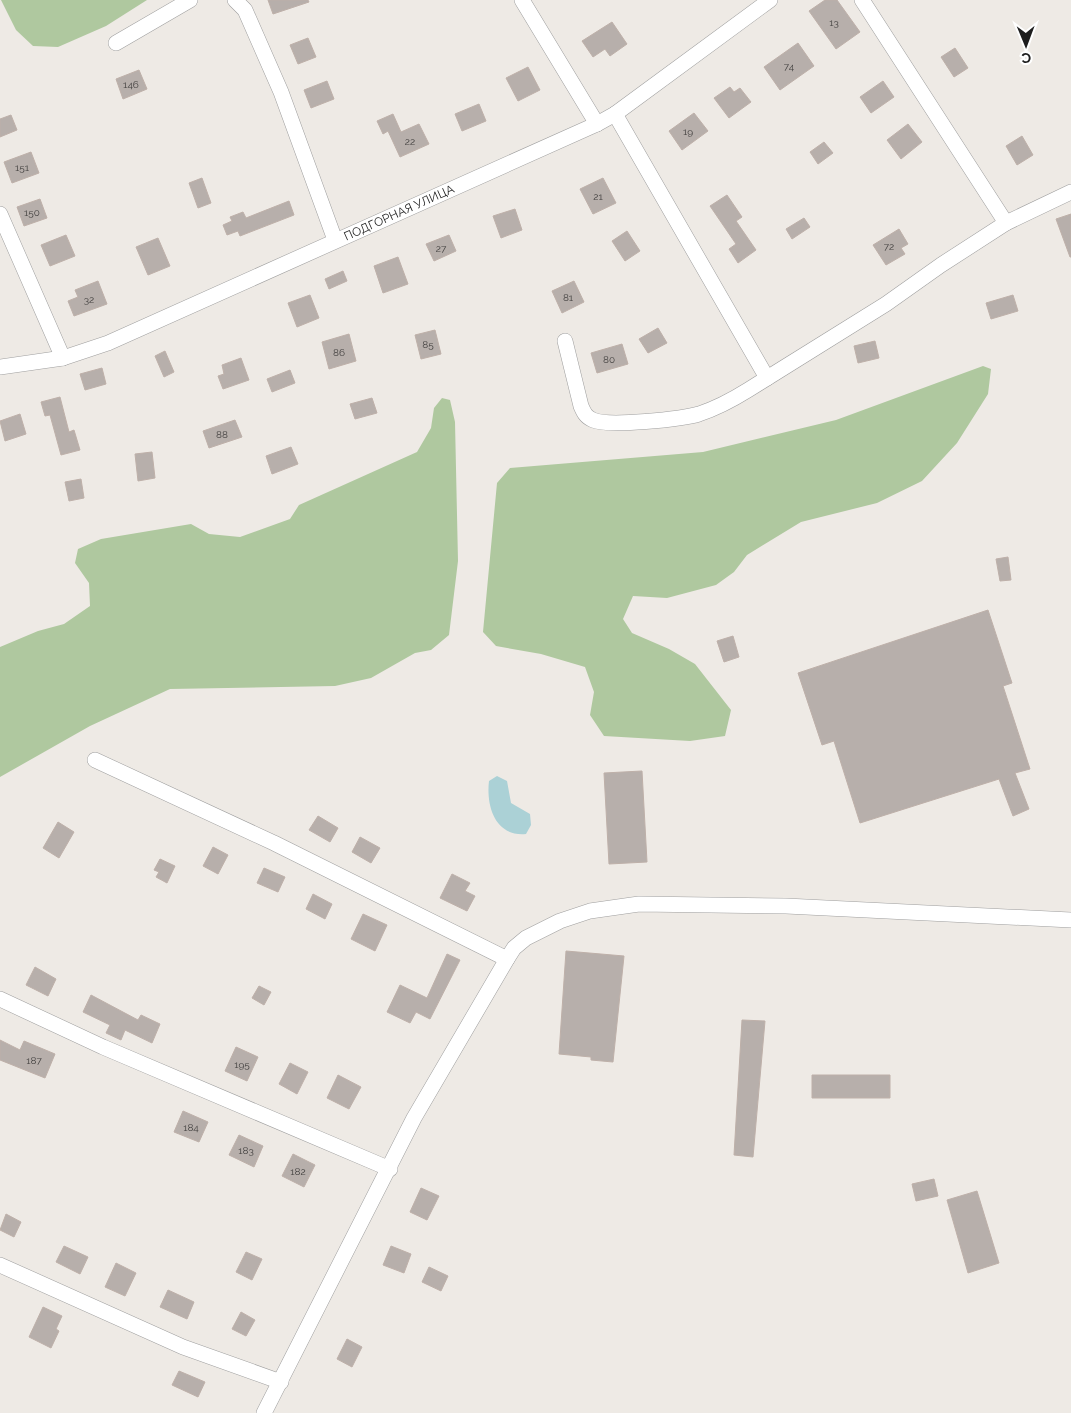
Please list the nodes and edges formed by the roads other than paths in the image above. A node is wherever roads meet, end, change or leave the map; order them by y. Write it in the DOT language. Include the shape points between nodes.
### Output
graph roads {
  1 [pos="190,0"];
  2 [pos="235,0"];
  3 [pos="522,0"];
  4 [pos="770,0"];
  5 [pos="862,0"];
  6 [pos="116,43"];
  7 [pos="616,114"];
  8 [pos="597,124"];
  9 [pos="1071,192"];
  10 [pos="0,214"];
  11 [pos="1006,223"];
  12 [pos="335,240"];
  13 [pos="565,341"];
  14 [pos="63,358"];
  15 [pos="0,367"];
  16 [pos="767,378"];
  17 [pos="96,760"];
  18 [pos="1071,920"];
  19 [pos="507,959"];
  20 [pos="0,999"];
  21 [pos="390,1169"];
  22 [pos="0,1265"];
  23 [pos="281,1382"];
  24 [pos="264,1413"];
  1 -- 6 [label="street"];
  2 -- 12 [label="street" via="245,10 281,92"];
  3 -- 8 [label="street"];
  4 -- 7 [label="street, ПОДГОРНАЯ УЛИЦА"];
  5 -- 11 [label="street"];
  7 -- 8 [label="street, ПОДГОРНАЯ УЛИЦА"];
  7 -- 16 [label="street"];
  8 -- 12 [label="street, ПОДГОРНАЯ УЛИЦА"];
  9 -- 11 [label="street"];
  10 -- 14 [label="street"];
  11 -- 16 [label="street" via="886,304"];
  12 -- 14 [label="street, ПОДГОРНАЯ УЛИЦА" via="108,343"];
  13 -- 16 [label="street" via="584,415 609,424 697,414 726,403"];
  14 -- 15 [label="street, ПОДГОРНАЯ УЛИЦА"];
  17 -- 19 [label="street" via="274,843"];
  18 -- 19 [label="street" via="786,906 639,904 590,911 560,921 526,938"];
  19 -- 21 [label="street" via="414,1118"];
  20 -- 21 [label="street" via="103,1047"];
  21 -- 23 [label="street"];
  22 -- 23 [label="street" via="183,1347"];
  23 -- 24 [label="street"];
}
